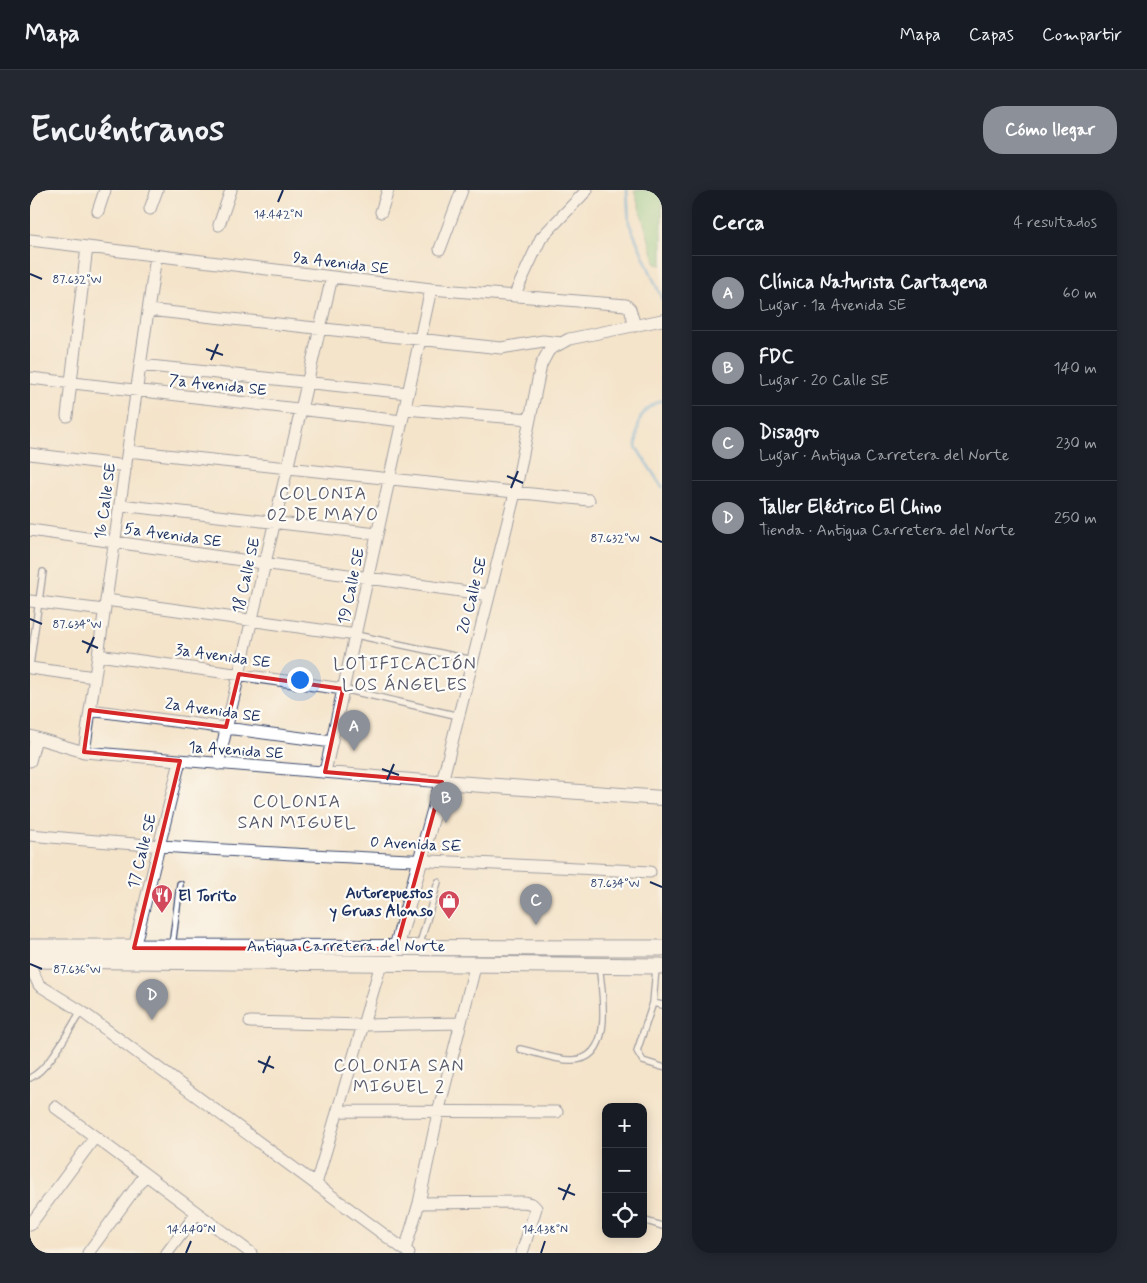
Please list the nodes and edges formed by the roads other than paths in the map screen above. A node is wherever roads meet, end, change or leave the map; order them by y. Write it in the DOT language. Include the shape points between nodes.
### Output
graph roads {
  1 [pos="105,190"];
  2 [pos="157,190"];
  3 [pos="231,190"];
  4 [pos="462,190"];
  5 [pos="587,190"];
  6 [pos="386,191"];
  7 [pos="150,209"];
  8 [pos="98,211"];
  9 [pos="381,212"];
  10 [pos="219,225"];
  11 [pos="30,240"];
  12 [pos="87,247"];
  13 [pos="440,249"];
  14 [pos="156,256"];
  15 [pos="332,277"];
  16 [pos="431,289"];
  17 [pos="514,296"];
  18 [pos="148,310"];
  19 [pos="662,320"];
  20 [pos="635,326"];
  21 [pos="320,329"];
  22 [pos="421,338"];
  23 [pos="562,343"];
  24 [pos="140,365"];
  25 [pos="30,378"];
  26 [pos="70,383"];
  27 [pos="307,383"];
  28 [pos="136,391"];
  29 [pos="408,393"];
  30 [pos="405,408"];
  31 [pos="301,409"];
  32 [pos="67,416"];
  33 [pos="530,419"];
  34 [pos="402,421"];
  35 [pos="128,450"];
  36 [pos="30,454"];
  37 [pos="126,466"];
  38 [pos="287,468"];
  39 [pos="390,478"];
  40 [pos="515,493"];
  41 [pos="589,500"];
  42 [pos="120,505"];
  43 [pos="274,522"];
  44 [pos="30,530"];
  45 [pos="377,534"];
  46 [pos="114,542"];
  47 [pos="265,563"];
  48 [pos="43,572"];
  49 [pos="368,578"];
  50 [pos="489,595"];
  51 [pos="34,601"];
  52 [pos="105,605"];
  53 [pos="251,621"];
  54 [pos="356,635"];
  55 [pos="98,655"];
  56 [pos="472,660"];
  57 [pos="30,666"];
  58 [pos="239,674"];
  59 [pos="94,677"];
  60 [pos="343,689"];
  61 [pos="90,710"];
  62 [pos="459,716"];
  63 [pos="226,727"];
  64 [pos="33,737"];
  65 [pos="332,742"];
  66 [pos="84,752"];
  67 [pos="30,761"];
  68 [pos="180,761"];
  69 [pos="218,764"];
  70 [pos="325,772"];
  71 [pos="442,782"];
  72 [pos="662,798"];
  73 [pos="30,836"];
  74 [pos="159,848"];
  75 [pos="422,859"];
  76 [pos="650,872"];
  77 [pos="438,882"];
  78 [pos="180,884"];
  79 [pos="30,947"];
  80 [pos="134,948"];
  81 [pos="172,948"];
  82 [pos="662,948"];
  83 [pos="396,949"];
  84 [pos="418,949"];
  85 [pos="30,960"];
  86 [pos="476,963"];
  87 [pos="381,964"];
  88 [pos="600,965"];
  89 [pos="30,966"];
  90 [pos="659,966"];
  91 [pos="652,1004"];
  92 [pos="662,1006"];
  93 [pos="81,1011"];
  94 [pos="250,1022"];
  95 [pos="460,1023"];
  96 [pos="363,1025"];
  97 [pos="520,1049"];
  98 [pos="662,1067"];
  99 [pos="30,1078"];
  100 [pos="55,1107"];
  101 [pos="338,1111"];
  102 [pos="557,1112"];
  103 [pos="438,1113"];
  104 [pos="95,1137"];
  105 [pos="145,1175"];
  106 [pos="316,1184"];
  107 [pos="418,1203"];
  108 [pos="197,1213"];
  109 [pos="647,1221"];
  110 [pos="30,1225"];
  111 [pos="662,1226"];
  112 [pos="392,1248"];
  113 [pos="407,1251"];
  114 [pos="525,1252"];
  115 [pos="88,1253"];
  116 [pos="167,1253"];
  117 [pos="250,1253"];
  1 -- 8 [label="street"];
  2 -- 7 [label="street"];
  3 -- 10 [label="street"];
  4 -- 13 [label="street"];
  5 -- 17 [label="street" via="542,238"];
  6 -- 9 [label="street"];
  11 -- 12 [label="street, 9a Avenida SE"];
  12 -- 14 [label="street, 9a Avenida SE"];
  12 -- 26 [label="street"];
  14 -- 15 [label="street, 9a Avenida SE"];
  14 -- 18 [label="street, 16 Calle SE"];
  15 -- 16 [label="street, 9a Avenida SE"];
  15 -- 21 [label="street, 18 Calle SE"];
  16 -- 17 [label="street, 9a Avenida SE"];
  16 -- 22 [label="street, 19 Calle SE"];
  17 -- 20 [label="street, 9a Avenida SE" via="626,305"];
  18 -- 21 [label="street"];
  18 -- 24 [label="street, 16 Calle SE"];
  19 -- 20 [label="street"];
  20 -- 23 [label="street"];
  21 -- 22 [label="street"];
  21 -- 27 [label="street, 18 Calle SE"];
  22 -- 23 [label="street" via="501,348 543,341"];
  22 -- 29 [label="street, 19 Calle SE"];
  23 -- 33 [label="street, 20 Calle SE" via="549,350 541,365"];
  24 -- 27 [label="street"];
  24 -- 28 [label="street, 16 Calle SE"];
  25 -- 26 [label="street, 7a Avenida SE"];
  26 -- 28 [label="street, 7a Avenida SE"];
  26 -- 32 [label="street"];
  27 -- 29 [label="street"];
  27 -- 31 [label="street, 18 Calle SE"];
  28 -- 31 [label="street, 7a Avenida SE"];
  28 -- 35 [label="street, 16 Calle SE"];
  29 -- 30 [label="street, 19 Calle SE"];
  30 -- 33 [label="street"];
  30 -- 34 [label="street, 19 Calle SE"];
  31 -- 34 [label="street, 7a Avenida SE"];
  31 -- 38 [label="street, 18 Calle SE"];
  33 -- 40 [label="street, 20 Calle SE"];
  34 -- 39 [label="street, 19 Calle SE"];
  35 -- 37 [label="street, 16 Calle SE"];
  35 -- 38 [label="street"];
  36 -- 37 [label="street"];
  37 -- 42 [label="street, 16 Calle SE"];
  38 -- 39 [label="street"];
  38 -- 43 [label="street, 18 Calle SE"];
  39 -- 40 [label="street"];
  39 -- 45 [label="street, 19 Calle SE"];
  40 -- 41 [label="street"];
  40 -- 50 [label="street, 20 Calle SE"];
  42 -- 43 [label="street"];
  42 -- 46 [label="street, 16 Calle SE"];
  43 -- 45 [label="street"];
  43 -- 47 [label="street, 18 Calle SE"];
  44 -- 46 [label="street, 5a Avenida SE"];
  45 -- 49 [label="street, 19 Calle SE"];
  46 -- 47 [label="street, 5a Avenida SE"];
  46 -- 52 [label="street, 16 Calle SE"];
  47 -- 49 [label="street, 5a Avenida SE"];
  47 -- 53 [label="street, 18 Calle SE"];
  48 -- 51 [label="lane"];
  49 -- 50 [label="street, 5a Avenida SE"];
  49 -- 54 [label="street, 19 Calle SE"];
  50 -- 56 [label="street, 20 Calle SE"];
  51 -- 52 [label="street"];
  51 -- 57 [label="lane"];
  52 -- 53 [label="street"];
  52 -- 55 [label="street, 16 Calle SE"];
  53 -- 54 [label="street"];
  53 -- 58 [label="street, 18 Calle SE"];
  54 -- 56 [label="lane"];
  54 -- 60 [label="street, 19 Calle SE"];
  55 -- 58 [label="street, 3a Avenida SE"];
  55 -- 59 [label="street, 16 Calle SE"];
  56 -- 62 [label="street, 20 Calle SE"];
  57 -- 59 [label="street"];
  58 -- 60 [label="street, 3a Avenida SE"];
  58 -- 63 [label="street, 18 Calle SE"];
  59 -- 61 [label="street, 16 Calle SE"];
  60 -- 62 [label="lane"];
  60 -- 65 [label="street, 19 Calle SE"];
  61 -- 63 [label="street, 2a Avenida SE"];
  61 -- 66 [label="street, 16 Calle SE"];
  62 -- 71 [label="street, 20 Calle SE"];
  63 -- 65 [label="street, 2a Avenida SE"];
  63 -- 69 [label="street, 18 Calle SE"];
  64 -- 66 [label="street, 1a Avenida SE"];
  64 -- 67 [label="street"];
  65 -- 70 [label="street, 19 Calle SE"];
  66 -- 68 [label="street, 1a Avenida SE"];
  68 -- 69 [label="street, 1a Avenida SE"];
  68 -- 74 [label="street, 17 Calle SE"];
  69 -- 70 [label="street, 1a Avenida SE"];
  70 -- 71 [label="street, 1a Avenida SE"];
  71 -- 72 [label="street"];
  71 -- 75 [label="street, 20 Calle SE"];
  73 -- 74 [label="street, 0 Avenida SE"];
  74 -- 75 [label="street, 0 Avenida SE"];
  74 -- 80 [label="street, 17 Calle SE"];
  75 -- 76 [label="street, 0 Avenida SE"];
  75 -- 83 [label="street, 20 Calle SE"];
  77 -- 84 [label="lane"];
  78 -- 81 [label="lane"];
  79 -- 80 [label="main road, Antigua Carretera del Norte"];
  80 -- 81 [label="main road, Antigua Carretera del Norte"];
  81 -- 83 [label="main road, Antigua Carretera del Norte"];
  82 -- 84 [label="main road, Antigua Carretera del Norte"];
  83 -- 84 [label="main road, Antigua Carretera del Norte"];
  85 -- 87 [label="main road, Antigua Carretera del Norte"];
  86 -- 87 [label="main road, Antigua Carretera del Norte"];
  86 -- 88 [label="main road, Antigua Carretera del Norte"];
  86 -- 95 [label="street"];
  87 -- 96 [label="street"];
  88 -- 90 [label="main road, Antigua Carretera del Norte"];
  88 -- 97 [label="lane" via="602,1032 598,1046 586,1057 573,1060"];
  89 -- 93 [label="street" via="39,984"];
  90 -- 91 [label="lane"];
  91 -- 92 [label="lane"];
  91 -- 98 [label="lane" via="637,1052 643,1061"];
  93 -- 99 [label="lane" via="46,1064"];
  93 -- 106 [label="street"];
  94 -- 96 [label="street"];
  95 -- 96 [label="street"];
  95 -- 103 [label="street"];
  96 -- 101 [label="street"];
  100 -- 104 [label="street"];
  101 -- 103 [label="street"];
  101 -- 106 [label="street"];
  102 -- 103 [label="street"];
  103 -- 107 [label="street"];
  104 -- 105 [label="street"];
  104 -- 110 [label="street"];
  105 -- 108 [label="street"];
  105 -- 115 [label="street"];
  106 -- 112 [label="street"];
  107 -- 113 [label="street"];
  107 -- 114 [label="street" via="532,1204 536,1215"];
  108 -- 116 [label="street"];
  108 -- 117 [label="street"];
  109 -- 111 [label="lane"];
  112 -- 113 [label="street"];
}
